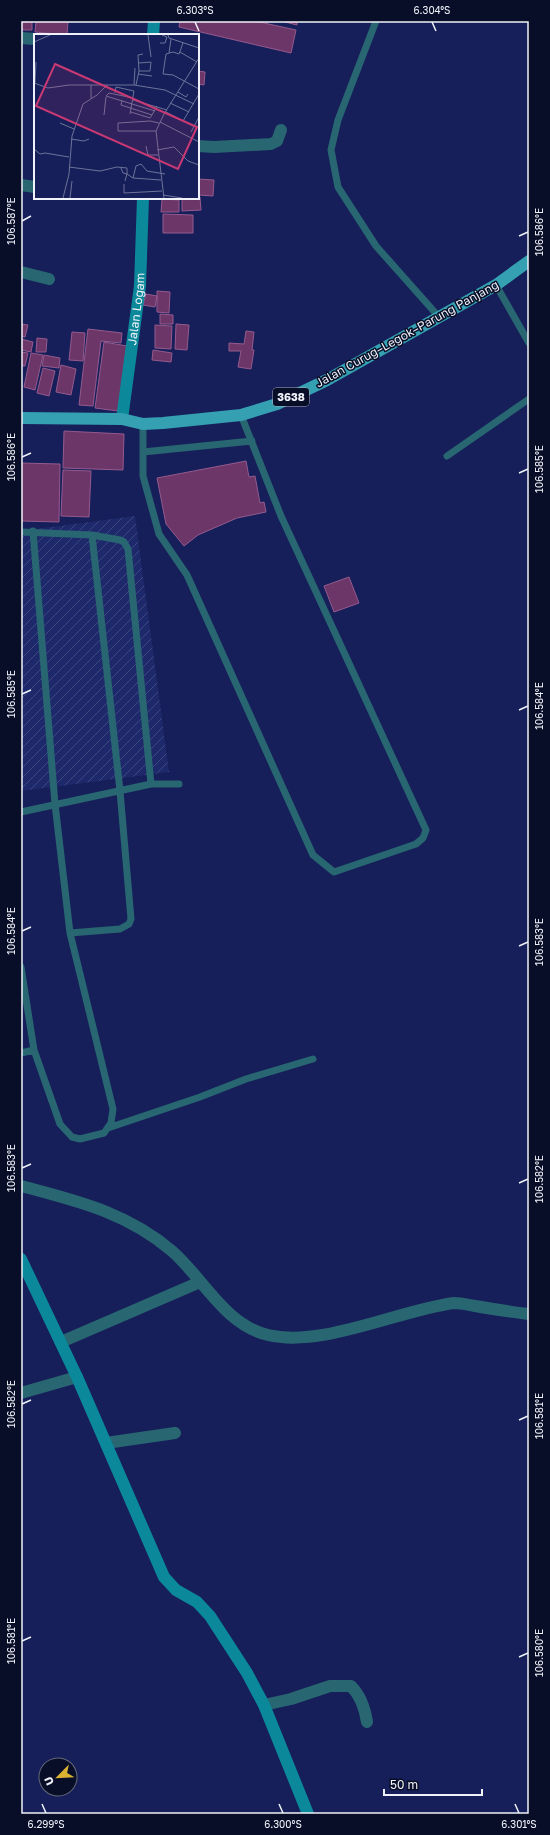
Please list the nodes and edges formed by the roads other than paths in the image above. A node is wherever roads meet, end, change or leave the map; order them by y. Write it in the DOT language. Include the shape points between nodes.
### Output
graph roads {
  1 [pos="154,21"];
  2 [pos="376,21"];
  3 [pos="153,34"];
  4 [pos="21,38"];
  5 [pos="34,39"];
  6 [pos="281,130"];
  7 [pos="199,146"];
  8 [pos="21,185"];
  9 [pos="34,187"];
  10 [pos="143,199"];
  11 [pos="529,261"];
  12 [pos="21,272"];
  13 [pos="49,279"];
  14 [pos="496,285"];
  15 [pos="439,317"];
  16 [pos="529,343"];
  17 [pos="529,399"];
  18 [pos="241,415"];
  19 [pos="21,418"];
  20 [pos="122,419"];
  21 [pos="143,424"];
  22 [pos="252,441"];
  23 [pos="143,452"];
  24 [pos="447,456"];
  25 [pos="33,531"];
  26 [pos="21,532"];
  27 [pos="92,535"];
  28 [pos="151,784"];
  29 [pos="179,784"];
  30 [pos="120,791"];
  31 [pos="55,804"];
  32 [pos="21,812"];
  33 [pos="70,933"];
  34 [pos="21,967"];
  35 [pos="34,1050"];
  36 [pos="21,1053"];
  37 [pos="313,1060"];
  38 [pos="108,1128"];
  39 [pos="21,1186"];
  40 [pos="21,1259"];
  41 [pos="200,1282"];
  42 [pos="529,1314"];
  43 [pos="61,1342"];
  44 [pos="77,1377"];
  45 [pos="21,1393"];
  46 [pos="175,1433"];
  47 [pos="106,1443"];
  48 [pos="264,1705"];
  49 [pos="367,1722"];
  50 [pos="308,1814"];
  1 -- 3 [label="street"];
  2 -- 15 [label="lane" via="338,120 331,150 338,187 376,246"];
  4 -- 5 [label="street"];
  6 -- 7 [label="street" via="277,141 271,144"];
  8 -- 9 [label="street"];
  10 -- 20 [label="street, Jalan Logam" via="140,286"];
  11 -- 14 [label="main road, Jalan Curug–Legok–Parung Panjang / 3638"];
  12 -- 13 [label="street"];
  14 -- 15 [label="main road, Jalan Curug–Legok–Parung Panjang / 3638"];
  14 -- 16 [label="lane"];
  15 -- 18 [label="main road, Jalan Curug–Legok–Parung Panjang / 3638" via="327,380 277,404"];
  17 -- 24 [label="lane"];
  18 -- 21 [label="main road, Jalan Curug–Legok–Parung Panjang / 3638"];
  18 -- 22 [label="lane"];
  19 -- 20 [label="main road, Jalan Curug–Legok–Parung Panjang / 3638"];
  20 -- 21 [label="main road, Jalan Curug–Legok–Parung Panjang / 3638"];
  21 -- 23 [label="lane"];
  22 -- 23 [label="lane"];
  22 -- 23 [label="lane" via="281,516 426,830 423,838 416,844 334,872 313,855 187,575 159,534 144,476"];
  25 -- 26 [label="lane"];
  25 -- 27 [label="lane"];
  25 -- 31 [label="lane"];
  27 -- 28 [label="lane" via="120,540 128,549"];
  27 -- 30 [label="lane"];
  28 -- 29 [label="lane"];
  28 -- 30 [label="lane"];
  30 -- 31 [label="lane"];
  30 -- 33 [label="lane" via="131,919 129,924 120,929"];
  31 -- 32 [label="lane"];
  31 -- 33 [label="lane"];
  33 -- 38 [label="lane" via="113,1109"];
  34 -- 35 [label="lane"];
  35 -- 36 [label="lane"];
  35 -- 38 [label="lane" via="57,1118 66,1131 72,1137 80,1139 104,1133"];
  37 -- 38 [label="lane" via="246,1079"];
  39 -- 41 [label="street" via="93,1205 140,1228 172,1251"];
  40 -- 43 [label="street"];
  41 -- 42 [label="street" via="245,1325 258,1332 282,1337 322,1335 456,1303"];
  41 -- 43 [label="street"];
  43 -- 44 [label="street"];
  44 -- 45 [label="street"];
  44 -- 47 [label="street"];
  46 -- 47 [label="street"];
  47 -- 48 [label="street" via="164,1577 176,1590 197,1602 210,1616 247,1673"];
  48 -- 49 [label="street" via="330,1686 351,1686 365,1710"];
  48 -- 50 [label="street"];
}
